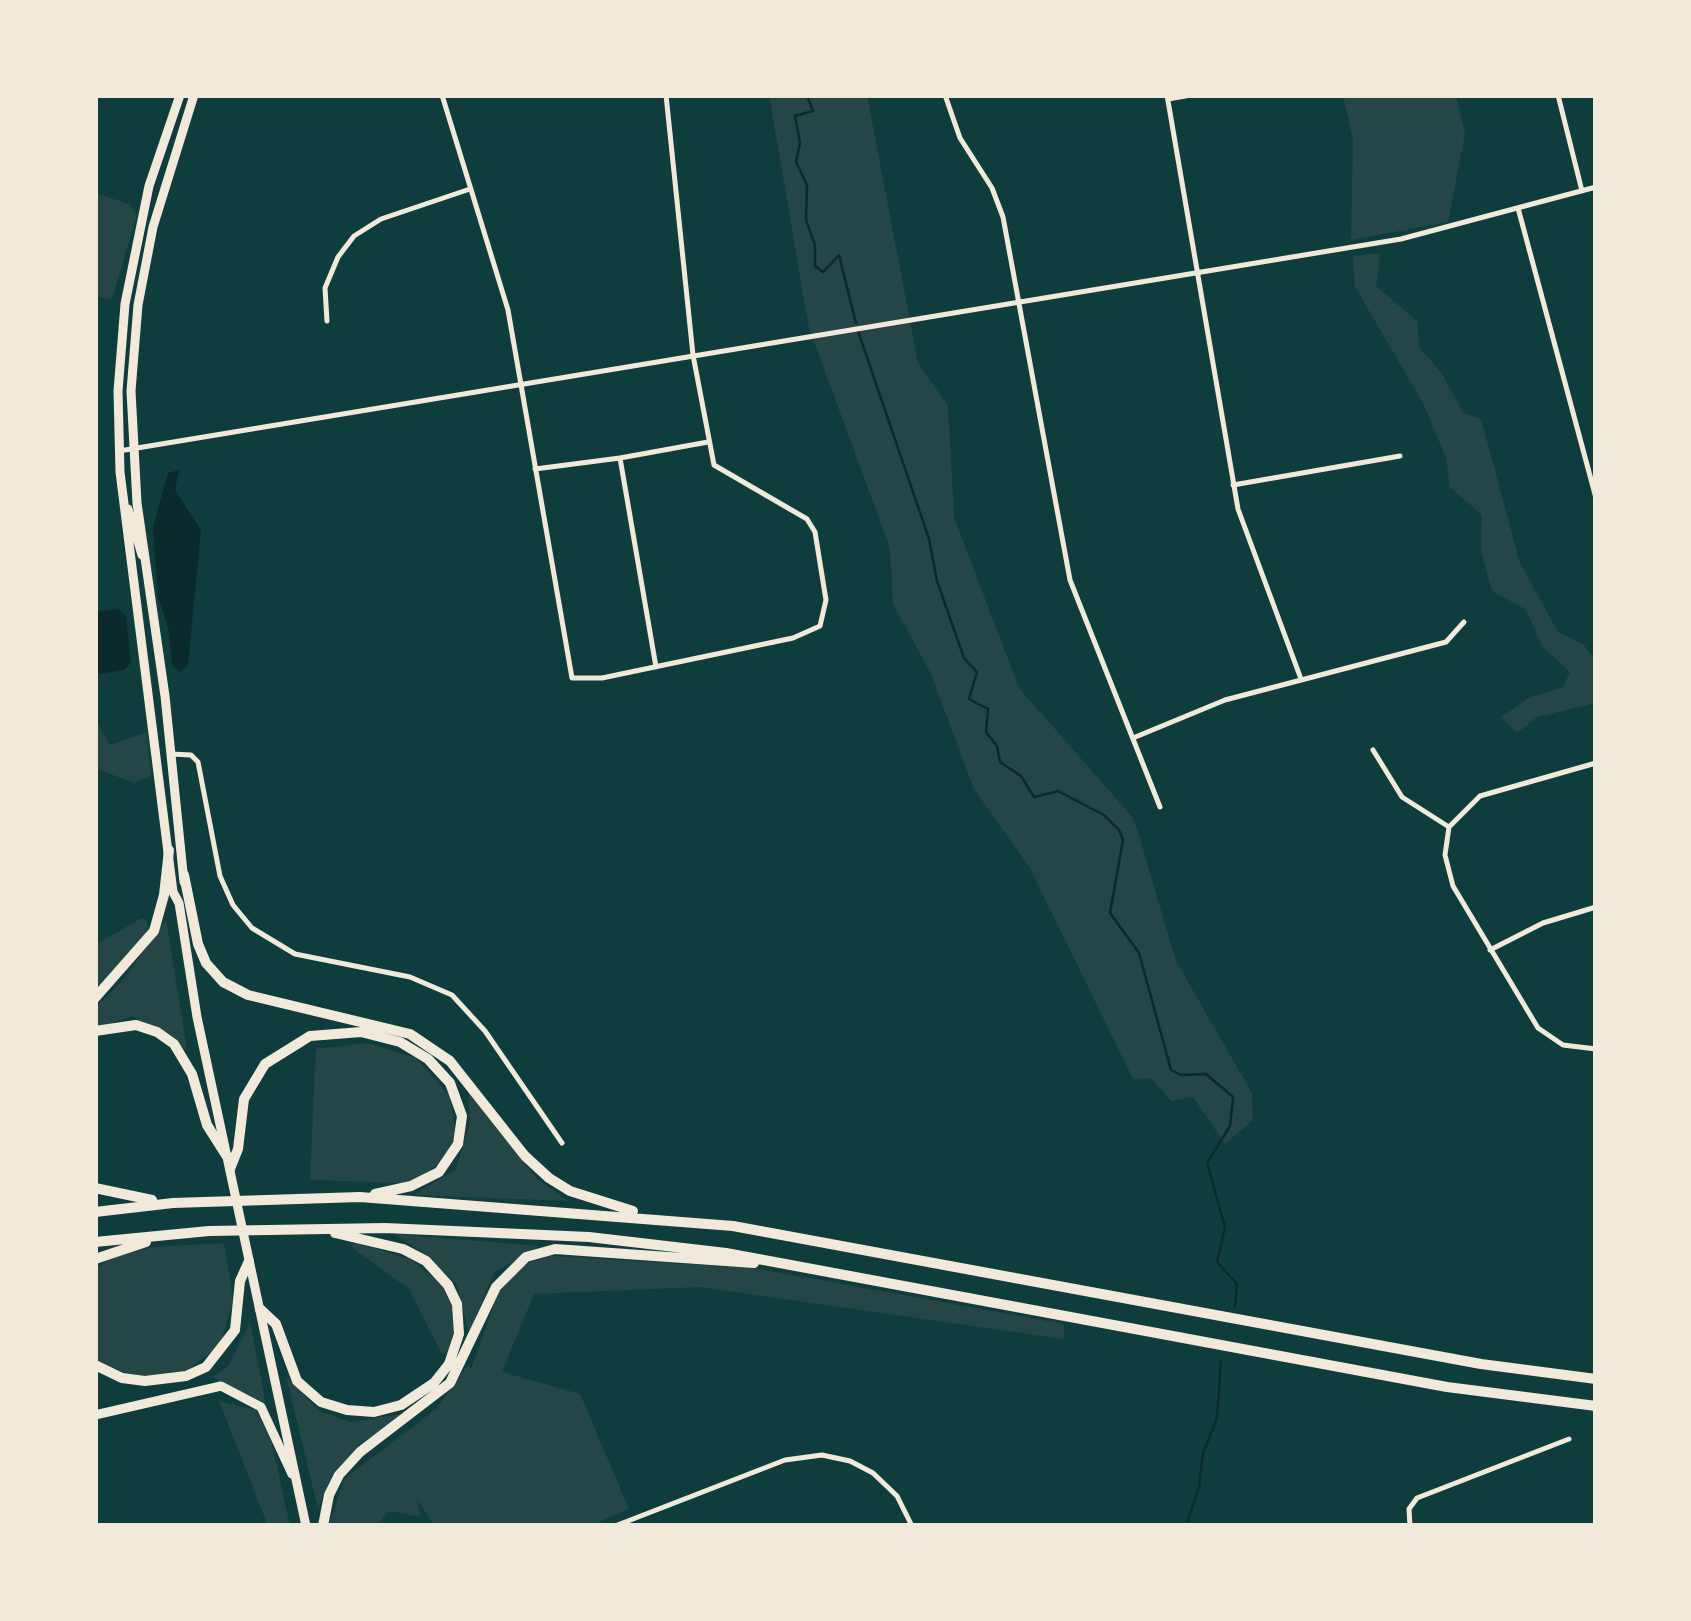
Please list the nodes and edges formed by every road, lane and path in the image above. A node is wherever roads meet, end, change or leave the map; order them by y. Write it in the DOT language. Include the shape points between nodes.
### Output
graph roads {
  1 [pos="180,95"];
  2 [pos="194,95"];
  3 [pos="442,95"];
  4 [pos="666,95"];
  5 [pos="946,95"];
  6 [pos="1191,95"];
  7 [pos="1558,95"];
  8 [pos="1168,97"];
  9 [pos="1596,187"];
  10 [pos="470,189"];
  11 [pos="1582,191"];
  12 [pos="1518,208"];
  13 [pos="1196,272"];
  14 [pos="1018,302"];
  15 [pos="327,321"];
  16 [pos="693,355"];
  17 [pos="521,385"];
  18 [pos="708,442"];
  19 [pos="132,450"];
  20 [pos="119,452"];
  21 [pos="1400,456"];
  22 [pos="620,458"];
  23 [pos="535,469"];
  24 [pos="1232,485"];
  25 [pos="1596,498"];
  26 [pos="125,508"];
  27 [pos="144,557"];
  28 [pos="1464,622"];
  29 [pos="656,667"];
  30 [pos="1301,679"];
  31 [pos="1132,738"];
  32 [pos="1373,750"];
  33 [pos="172,754"];
  34 [pos="1596,764"];
  35 [pos="1160,807"];
  36 [pos="1449,827"];
  37 [pos="168,850"];
  38 [pos="184,875"];
  39 [pos="180,903"];
  40 [pos="1596,907"];
  41 [pos="1490,950"];
  42 [pos="95,998"];
  43 [pos="95,1031"];
  44 [pos="1596,1049"];
  45 [pos="562,1143"];
  46 [pos="231,1153"];
  47 [pos="230,1169"];
  48 [pos="95,1188"];
  49 [pos="360,1197"];
  50 [pos="173,1203"];
  51 [pos="95,1212"];
  52 [pos="663,1219"];
  53 [pos="304,1228"];
  54 [pos="209,1232"];
  55 [pos="95,1242"];
  56 [pos="95,1259"];
  57 [pos="249,1261"];
  58 [pos="813,1268"];
  59 [pos="260,1309"];
  60 [pos="95,1365"];
  61 [pos="1596,1378"];
  62 [pos="1596,1406"];
  63 [pos="95,1415"];
  64 [pos="1568,1439"];
  65 [pos="296,1481"];
  66 [pos="306,1526"];
  67 [pos="323,1526"];
  68 [pos="615,1526"];
  69 [pos="912,1526"];
  70 [pos="1410,1526"];
  1 -- 20 [label="main road" via="154,168 128,285 118,367"];
  2 -- 19 [label="main road" via="162,190 140,288"];
  3 -- 10 [label="street"];
  4 -- 16 [label="street"];
  5 -- 14 [label="street" via="960,138 999,202"];
  6 -- 8 [label="street"];
  7 -- 11 [label="street"];
  8 -- 13 [label="street"];
  9 -- 11 [label="street"];
  10 -- 15 [label="street" via="381,219 354,236 325,288"];
  10 -- 17 [label="street" via="505,296"];
  11 -- 12 [label="street"];
  12 -- 13 [label="street" via="1432,233"];
  12 -- 25 [label="street"];
  13 -- 14 [label="street"];
  13 -- 24 [label="street"];
  14 -- 16 [label="street"];
  14 -- 31 [label="street" via="1064,563"];
  16 -- 17 [label="street"];
  16 -- 18 [label="street"];
  17 -- 19 [label="street"];
  17 -- 23 [label="street"];
  18 -- 22 [label="street"];
  18 -- 29 [label="street" via="714,465 726,476 807,519 815,532 826,600 820,626 793,638"];
  19 -- 20 [label="street"];
  19 -- 27 [label="main road"];
  20 -- 26 [label="main road"];
  21 -- 24 [label="street"];
  22 -- 23 [label="street"];
  22 -- 29 [label="street"];
  23 -- 29 [label="street" via="572,678"];
  24 -- 30 [label="street"];
  26 -- 27 [label="main road"];
  26 -- 37 [label="main road"];
  27 -- 33 [label="main road"];
  28 -- 30 [label="street" via="1446,642"];
  30 -- 31 [label="street" via="1199,708"];
  31 -- 35 [label="street"];
  32 -- 36 [label="street" via="1402,797"];
  33 -- 38 [label="main road"];
  33 -- 45 [label="street" via="198,762 220,876 252,928 295,954 410,977 452,995"];
  34 -- 36 [label="street" via="1486,793"];
  36 -- 41 [label="street" via="1448,875"];
  37 -- 39 [label="main road"];
  37 -- 42 [label="highway" via="154,931"];
  38 -- 39 [label="main road"];
  38 -- 52 [label="highway" via="198,944 223,982 248,995 410,1034 450,1060 549,1178 570,1191"];
  39 -- 46 [label="main road" via="188,971"];
  40 -- 41 [label="street" via="1543,923"];
  41 -- 44 [label="street" via="1538,1028 1564,1045"];
  43 -- 46 [label="highway" via="136,1025 174,1044 192,1074 207,1125"];
  46 -- 47 [label="highway"];
  46 -- 49 [label="highway" via="250,1085 285,1048 340,1032 400,1042 436,1066 454,1090 462,1116 458,1144 426,1180"];
  47 -- 57 [label="main road"];
  48 -- 50 [label="highway"];
  49 -- 50 [label="highway"];
  49 -- 52 [label="highway"];
  50 -- 51 [label="highway"];
  52 -- 61 [label="highway" via="782,1234 1482,1364"];
  53 -- 54 [label="highway"];
  53 -- 58 [label="highway" via="466,1230 641,1244"];
  53 -- 59 [label="highway" via="388,1243 437,1270 459,1315 448,1364 423,1392 400,1405 374,1412 334,1407 297,1381 276,1324"];
  54 -- 55 [label="highway"];
  54 -- 56 [label="highway"];
  57 -- 59 [label="main road"];
  57 -- 60 [label="highway" via="235,1330 206,1366 145,1382"];
  58 -- 62 [label="highway" via="1447,1387"];
  58 -- 67 [label="highway" via="566,1250 526,1256 496,1287 450,1383 339,1475"];
  59 -- 65 [label="main road"];
  63 -- 65 [label="main road" via="221,1386 261,1407"];
  64 -- 70 [label="street" via="1421,1496 1410,1509"];
  65 -- 66 [label="main road"];
  68 -- 69 [label="street" via="786,1460 822,1455 873,1472 897,1496"];
}
